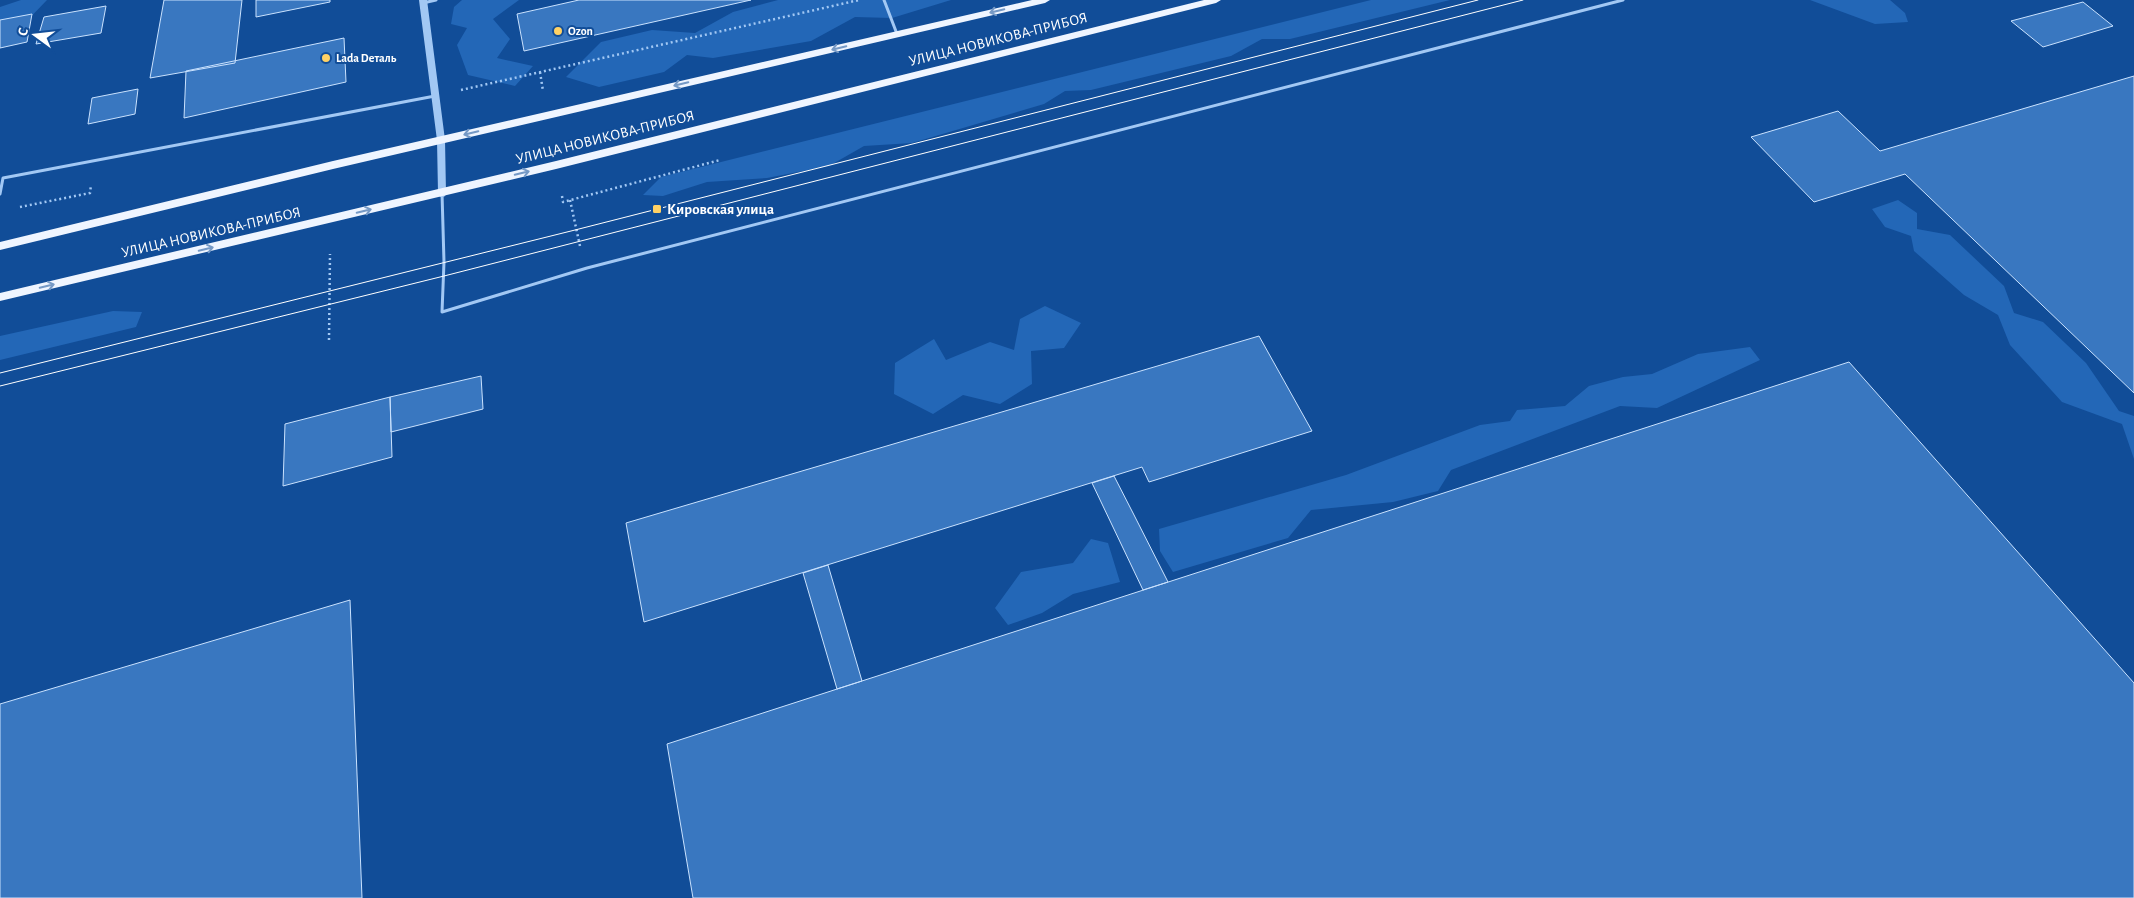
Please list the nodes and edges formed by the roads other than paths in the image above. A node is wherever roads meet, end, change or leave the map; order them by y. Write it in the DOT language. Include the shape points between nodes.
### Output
graph roads {
  1 [pos="436,0"];
  2 [pos="884,0"];
  3 [pos="1045,0"];
  4 [pos="1216,0"];
  5 [pos="1623,0"];
  6 [pos="423,1"];
  7 [pos="897,34"];
  8 [pos="436,96"];
  9 [pos="442,140"];
  10 [pos="442,193"];
  11 [pos="0,194"];
  12 [pos="0,246"];
  13 [pos="0,297"];
  1 -- 6 [label="lane"];
  2 -- 7 [label="lane"];
  3 -- 7 [label="main road, УЛИЦА НОВИКОВА-ПРИБОЯ, one-way"];
  10 -- 4 [label="main road, УЛИЦА НОВИКОВА-ПРИБОЯ, one-way"];
  5 -- 10 [label="lane" via="587,268 442,312"];
  6 -- 8 [label="street"];
  7 -- 9 [label="main road, УЛИЦА НОВИКОВА-ПРИБОЯ, one-way"];
  8 -- 9 [label="street"];
  8 -- 11 [label="lane" via="3,178"];
  9 -- 10 [label="street"];
  9 -- 12 [label="main road, УЛИЦА НОВИКОВА-ПРИБОЯ"];
  13 -- 10 [label="main road, УЛИЦА НОВИКОВА-ПРИБОЯ, one-way"];
}
